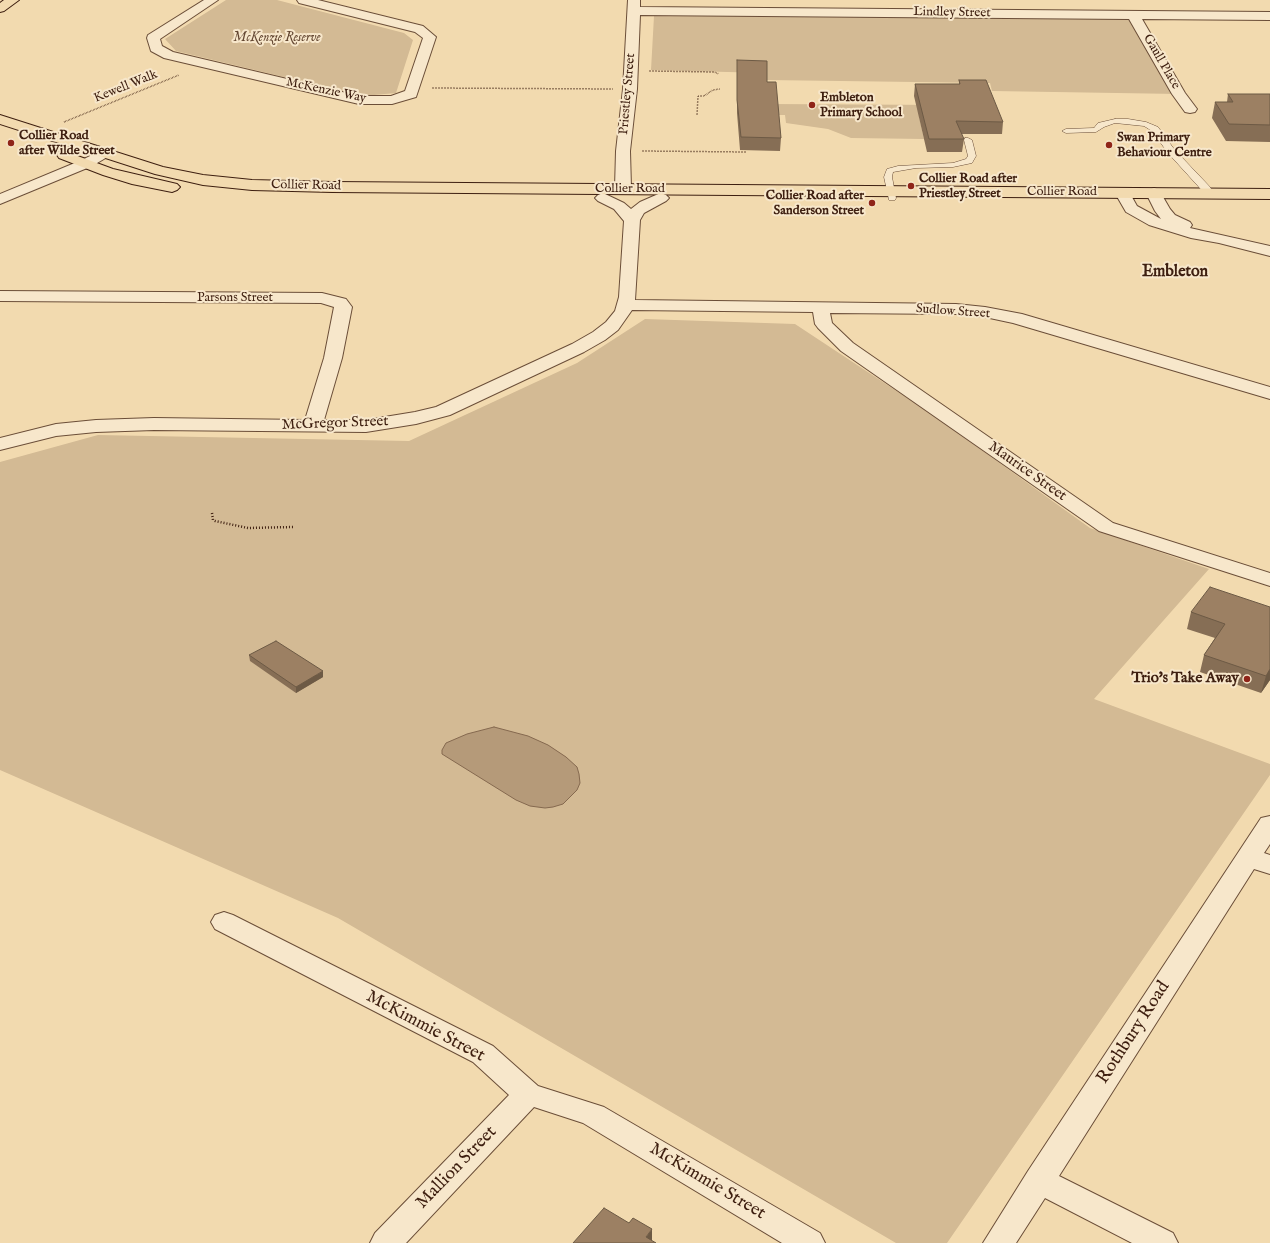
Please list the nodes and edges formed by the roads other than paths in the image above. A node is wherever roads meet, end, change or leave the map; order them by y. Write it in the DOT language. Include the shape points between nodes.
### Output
graph roads {
  1 [pos="13,0"];
  2 [pos="212,0"];
  3 [pos="303,0"];
  4 [pos="634,6"];
  5 [pos="842,6"];
  6 [pos="0,8"];
  7 [pos="1133,14"];
  8 [pos="1270,16"];
  9 [pos="1190,109"];
  10 [pos="0,119"];
  11 [pos="1066,130"];
  12 [pos="0,133"];
  13 [pos="968,140"];
  14 [pos="104,153"];
  15 [pos="87,163"];
  16 [pos="623,188"];
  17 [pos="1210,194"];
  18 [pos="1270,194"];
  19 [pos="891,195"];
  20 [pos="1125,196"];
  21 [pos="1156,197"];
  22 [pos="604,198"];
  23 [pos="661,198"];
  24 [pos="0,199"];
  25 [pos="1270,201"];
  26 [pos="632,220"];
  27 [pos="1218,238"];
  28 [pos="1270,251"];
  29 [pos="0,296"];
  30 [pos="625,305"];
  31 [pos="821,308"];
  32 [pos="1267,388"];
  33 [pos="313,426"];
  34 [pos="0,444"];
  35 [pos="1270,580"];
  36 [pos="1270,824"];
  37 [pos="1260,861"];
  38 [pos="224,922"];
  39 [pos="528,1094"];
  40 [pos="1039,1180"];
  41 [pos="386,1243"];
  42 [pos="810,1243"];
  43 [pos="999,1243"];
  44 [pos="1162,1243"];
  1 -- 6 [label="main road"];
  2 -- 3 [label="street, McKenzie Way" via="153,38 156,48 169,55 359,100 392,100 411,94 430,37 419,29"];
  4 -- 5 [label="street, Lindley Street"];
  4 -- 16 [label="street, Priestley Street" via="630,89 623,151"];
  5 -- 7 [label="street, Lindley Street"];
  7 -- 8 [label="street, Lindley Street"];
  7 -- 9 [label="street, Gaull Place"];
  10 -- 14 [label="main road, Collier Road"];
  11 -- 17 [label="lane" via="1096,130 1101,125 1115,121 1146,124 1154,129"];
  12 -- 15 [label="main road, Collier Road"];
  13 -- 19 [label="lane" via="972,156 969,161 890,171 888,177"];
  14 -- 15 [label="street"];
  14 -- 16 [label="main road, Collier Road" via="180,176 231,183 332,187"];
  15 -- 22 [label="main road, Collier Road" via="132,179 231,193"];
  15 -- 24 [label="street"];
  16 -- 19 [label="main road, Collier Road"];
  17 -- 18 [label="main road, Collier Road"];
  17 -- 21 [label="main road, Collier Road"];
  19 -- 20 [label="main road, Collier Road"];
  19 -- 23 [label="main road, Collier Road"];
  20 -- 21 [label="main road, Collier Road"];
  20 -- 27 [label="street" via="1131,209 1155,222 1197,235"];
  21 -- 25 [label="main road, Collier Road"];
  21 -- 27 [label="street" via="1169,218"];
  22 -- 23 [label="main road, Collier Road"];
  22 -- 26 [label="street" via="619,206"];
  23 -- 26 [label="street" via="638,210"];
  26 -- 30 [label="street, McGregor Street"];
  27 -- 28 [label="street"];
  29 -- 33 [label="street, Parsons Street" via="322,298 340,303 343,307 333,358"];
  30 -- 31 [label="street, Sudlow Street"];
  30 -- 33 [label="street, McGregor Street" via="612,326 599,336 443,410 392,423 366,426"];
  31 -- 32 [label="street, Sudlow Street" via="956,309 984,312 1016,318"];
  31 -- 35 [label="street, Maurice Street" via="824,324 847,347 1106,527"];
  33 -- 34 [label="street, McGregor Street" via="96,426 56,430"];
  36 -- 37 [label="street, Rothbury Road"];
  37 -- 40 [label="street, Rothbury Road"];
  38 -- 39 [label="street, McKimmie Street" via="483,1054"];
  39 -- 41 [label="street, Mallion Street"];
  39 -- 42 [label="street, McKimmie Street" via="593,1115"];
  40 -- 43 [label="street, Rothbury Road"];
  40 -- 44 [label="street"];
}
